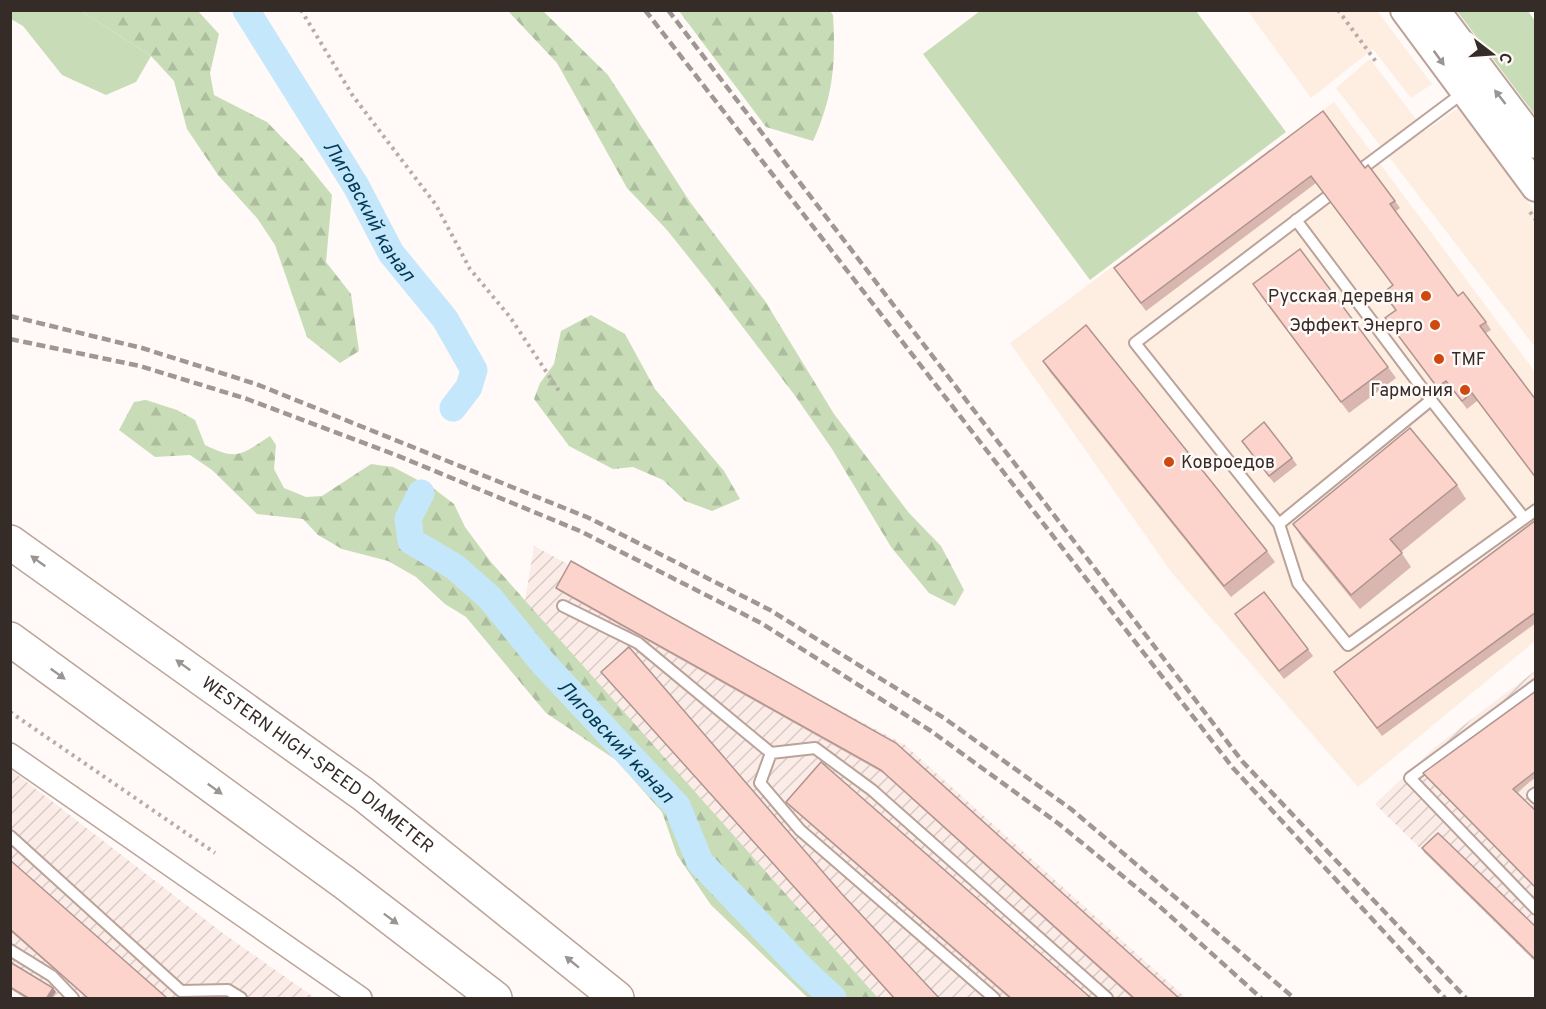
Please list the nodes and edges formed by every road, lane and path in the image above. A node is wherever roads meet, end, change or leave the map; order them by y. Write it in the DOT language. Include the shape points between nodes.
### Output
graph roads {
  1 [pos="301,10"];
  2 [pos="1338,10"];
  3 [pos="1405,10"];
  4 [pos="1435,10"];
  5 [pos="1377,63"];
  6 [pos="1464,91"];
  7 [pos="1536,144"];
  8 [pos="1364,167"];
  9 [pos="1536,187"];
  10 [pos="1327,197"];
  11 [pos="1296,220"];
  12 [pos="560,391"];
  13 [pos="1431,400"];
  14 [pos="1536,510"];
  15 [pos="1524,518"];
  16 [pos="1279,524"];
  17 [pos="10,542"];
  18 [pos="563,606"];
  19 [pos="10,639"];
  20 [pos="1536,686"];
  21 [pos="10,712"];
  22 [pos="771,753"];
  23 [pos="10,754"];
  24 [pos="1536,793"];
  25 [pos="1536,798"];
  26 [pos="10,836"];
  27 [pos="215,853"];
  28 [pos="1536,909"];
  29 [pos="10,950"];
  30 [pos="204,994"];
  31 [pos="73,999"];
  32 [pos="241,999"];
  33 [pos="361,999"];
  34 [pos="495,999"];
  35 [pos="617,999"];
  36 [pos="994,999"];
  37 [pos="1107,999"];
  1 -- 12 [label="path" via="353,96 436,205 470,269 510,316"];
  2 -- 5 [label="path"];
  3 -- 6 [label="main road, one-way"];
  7 -- 4 [label="main road, one-way"];
  6 -- 8 [label="lane"];
  6 -- 9 [label="main road"];
  10 -- 11 [label="lane"];
  11 -- 13 [label="lane"];
  11 -- 16 [label="lane" via="1135,343"];
  13 -- 15 [label="lane"];
  13 -- 16 [label="lane"];
  14 -- 15 [label="lane"];
  15 -- 16 [label="lane" via="1348,645 1298,583"];
  35 -- 17 [label="highway, WESTERN HIGH-SPEED DIAMETER, one-way" via="363,794"];
  18 -- 22 [label="lane" via="638,643"];
  19 -- 34 [label="highway, one-way" via="345,883"];
  20 -- 28 [label="lane" via="1410,778"];
  21 -- 27 [label="path"];
  22 -- 36 [label="lane" via="760,783 800,830"];
  22 -- 37 [label="lane" via="815,748 872,790"];
  23 -- 33 [label="street"];
  24 -- 25 [label="lane"];
  26 -- 30 [label="lane" via="182,991"];
  29 -- 31 [label="lane" via="52,976"];
  30 -- 32 [label="lane" via="228,990"];
}
